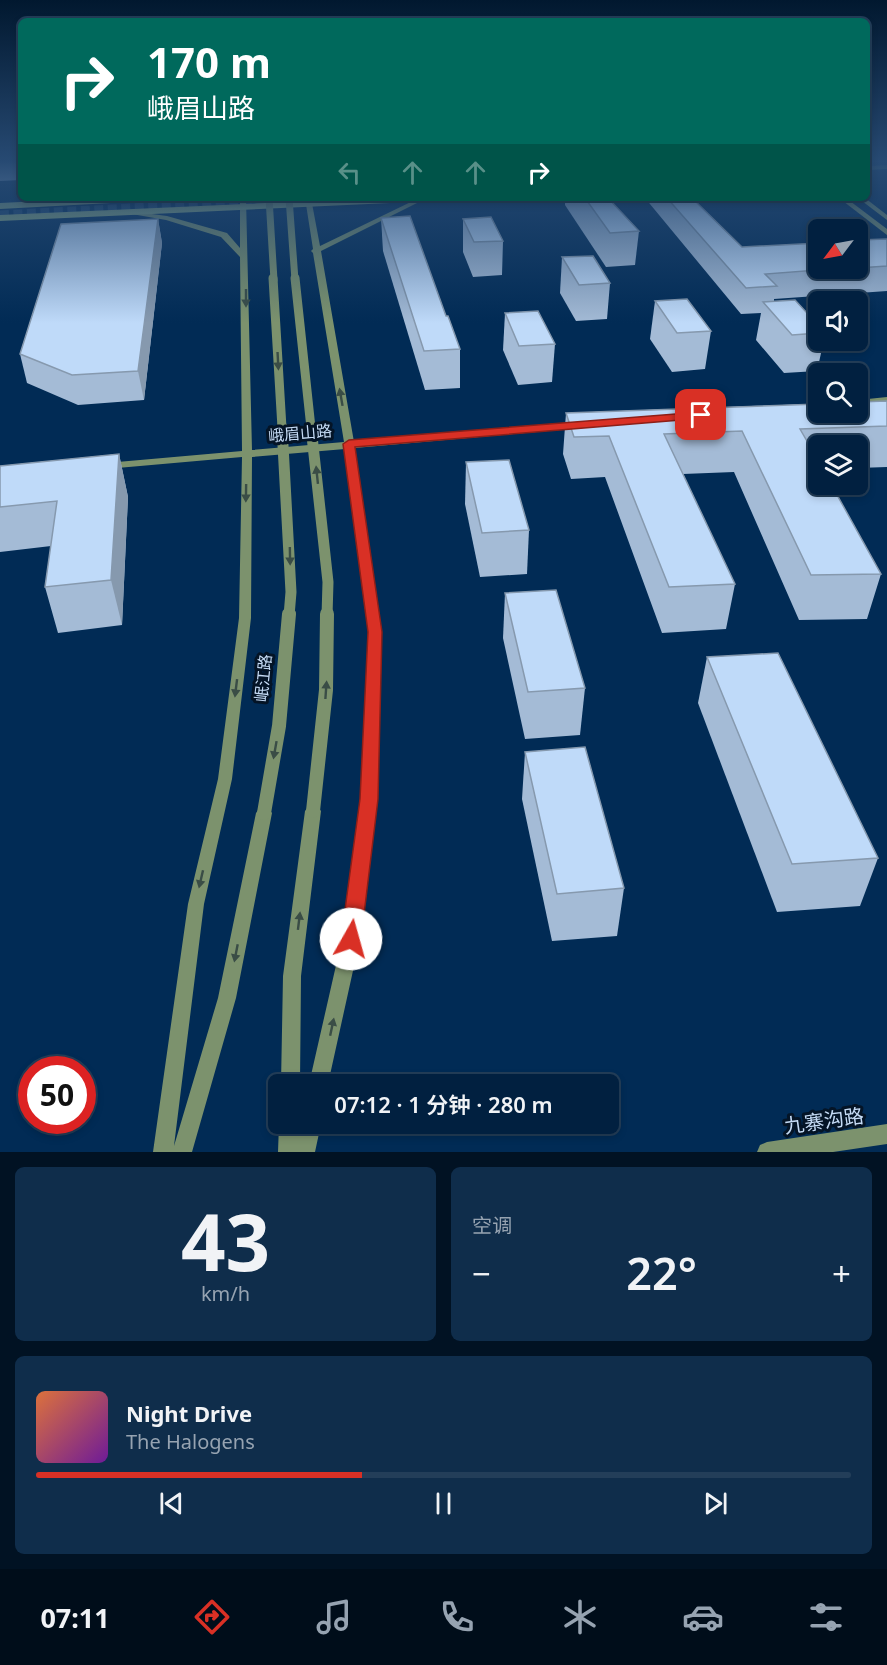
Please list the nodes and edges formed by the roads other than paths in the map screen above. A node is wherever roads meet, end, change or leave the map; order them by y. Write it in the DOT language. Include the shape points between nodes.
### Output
graph roads {
  1 [pos="58,215"];
  2 [pos="135,215"];
  3 [pos="243,215"];
  4 [pos="270,215"];
  5 [pos="291,215"];
  6 [pos="310,215"];
  7 [pos="389,215"];
  8 [pos="863,215"];
  9 [pos="0,218"];
  10 [pos="887,234"];
  11 [pos="315,250"];
  12 [pos="245,258"];
  13 [pos="887,400"];
  14 [pos="868,402"];
  15 [pos="596,424"];
  16 [pos="349,444"];
  17 [pos="247,453"];
  18 [pos="94,467"];
  19 [pos="290,1074"];
  20 [pos="321,1074"];
  21 [pos="289,1134"];
  22 [pos="308,1134"];
  23 [pos="887,1134"];
  24 [pos="163,1152"];
  25 [pos="182,1152"];
  26 [pos="288,1152"];
  27 [pos="304,1152"];
  28 [pos="767,1152"];
  1 -- 9 [label="main road"];
  2 -- 12 [label="main road" via="167,218 224,235"];
  3 -- 12 [label="main road, 岷江路"];
  4 -- 25 [label="main road, 岷江路, one-way, bridge" via="291,592 279,726 227,998"];
  19 -- 5 [label="main road, one-way, bridge" via="292,976 326,690 328,582"];
  6 -- 11 [label="main road"];
  7 -- 11 [label="main road"];
  8 -- 10 [label="main road"];
  16 -- 11 [label="main road, one-way"];
  12 -- 17 [label="main road, 岷江路, one-way"];
  13 -- 14 [label="main road"];
  15 -- 16 [label="main road, 峨眉山路"];
  16 -- 17 [label="main road, 峨眉山路"];
  20 -- 16 [label="main road, one-way" via="351,939 369,799 375,632"];
  17 -- 18 [label="main road, 峨眉山路"];
  17 -- 24 [label="main road, 岷江路, one-way" via="245,618 225,779 196,904"];
  21 -- 26 [label="main road"];
  22 -- 27 [label="main road"];
  23 -- 28 [label="main road, 九寨沟路"];
}
